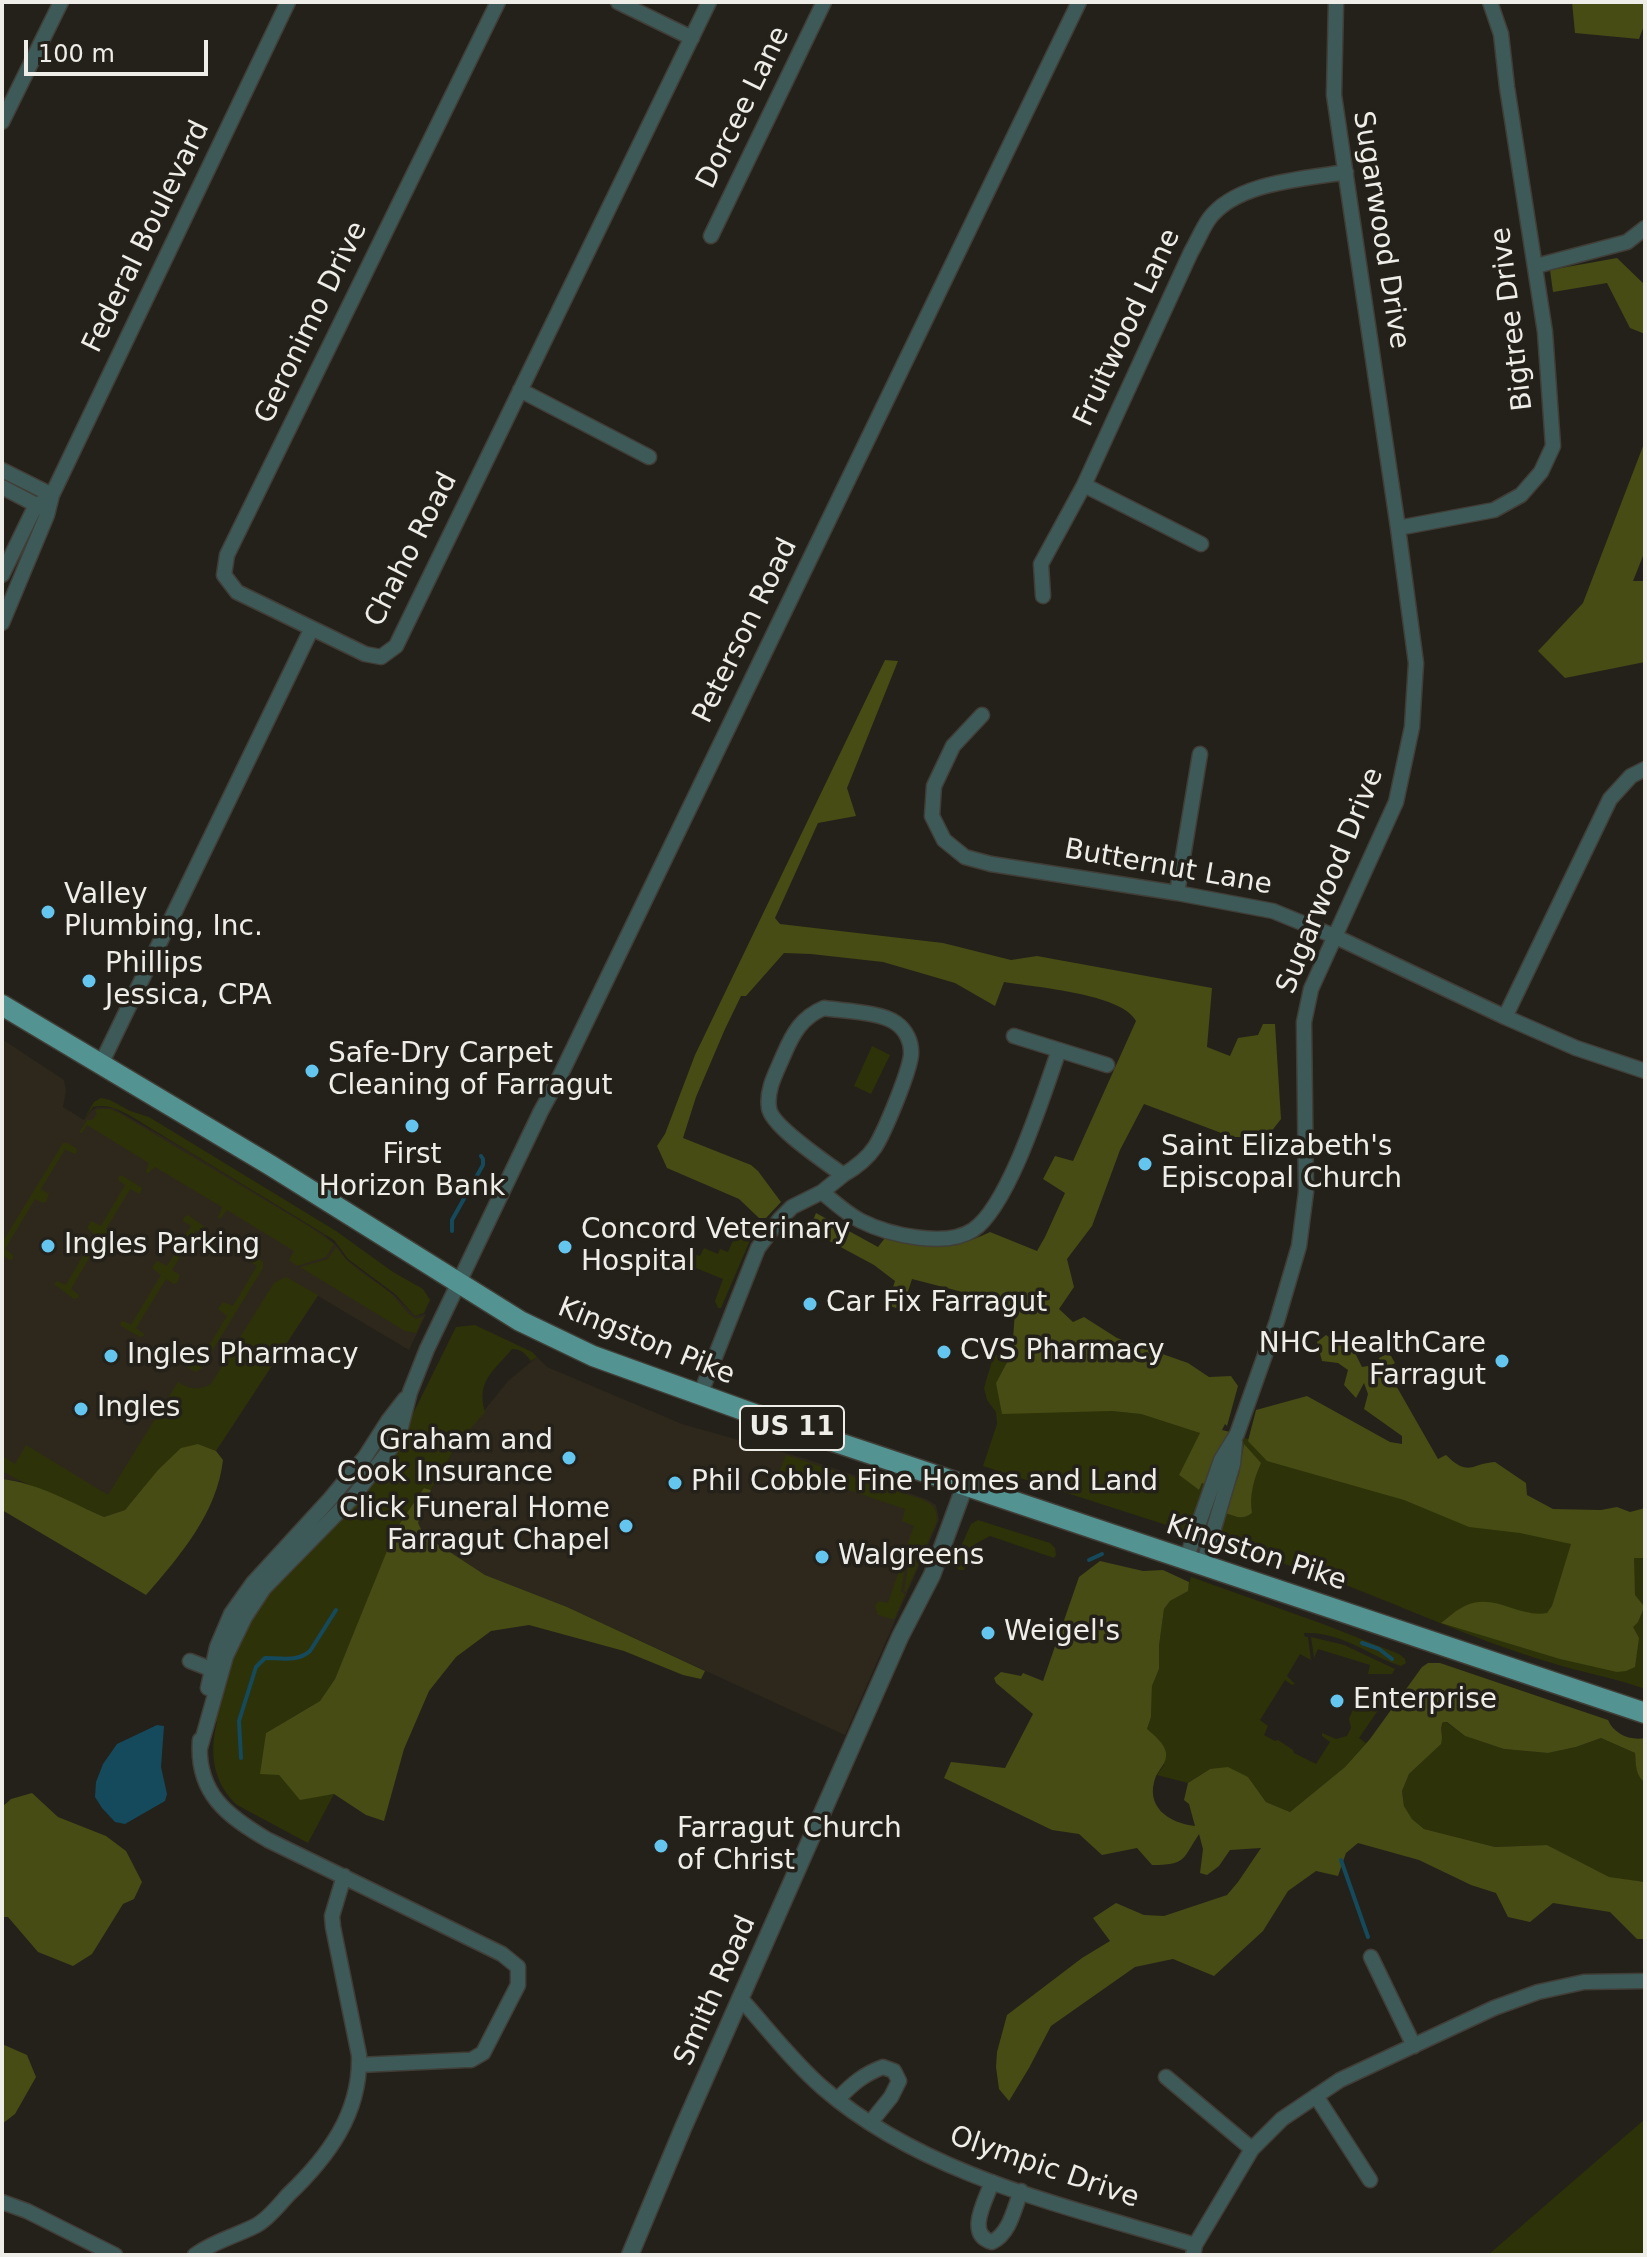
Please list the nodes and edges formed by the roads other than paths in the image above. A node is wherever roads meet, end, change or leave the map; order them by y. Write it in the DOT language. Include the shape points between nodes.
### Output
graph roads {
  1 [pos="61,2"];
  2 [pos="288,2"];
  3 [pos="498,2"];
  4 [pos="618,2"];
  5 [pos="709,2"];
  6 [pos="824,2"];
  7 [pos="1079,2"];
  8 [pos="1336,2"];
  9 [pos="1490,2"];
  10 [pos="692,38"];
  11 [pos="2,122"];
  12 [pos="1346,172"];
  13 [pos="1645,228"];
  14 [pos="711,236"];
  15 [pos="1536,266"];
  16 [pos="520,390"];
  17 [pos="649,457"];
  18 [pos="2,470"];
  19 [pos="1084,485"];
  20 [pos="2,487"];
  21 [pos="52,495"];
  22 [pos="43,508"];
  23 [pos="1398,528"];
  24 [pos="1201,544"];
  25 [pos="2,575"];
  26 [pos="1043,596"];
  27 [pos="2,623"];
  28 [pos="311,630"];
  29 [pos="982,715"];
  30 [pos="1200,754"];
  31 [pos="1645,769"];
  32 [pos="1177,893"];
  33 [pos="1334,936"];
  34 [pos="2,1005"];
  35 [pos="1505,1017"];
  36 [pos="1014,1036"];
  37 [pos="1059,1050"];
  38 [pos="1107,1065"];
  39 [pos="100,1066"];
  40 [pos="1645,1071"];
  41 [pos="843,1175"];
  42 [pos="822,1192"];
  43 [pos="458,1282"];
  44 [pos="700,1395"];
  45 [pos="965,1485"];
  46 [pos="1194,1562"];
  47 [pos="190,1661"];
  48 [pos="216,1672"];
  49 [pos="1645,1713"];
  50 [pos="344,1876"];
  51 [pos="1371,1957"];
  52 [pos="1645,1981"];
  53 [pos="741,1999"];
  54 [pos="1414,2046"];
  55 [pos="359,2065"];
  56 [pos="1166,2077"];
  57 [pos="1316,2096"];
  58 [pos="838,2099"];
  59 [pos="870,2123"];
  60 [pos="1252,2149"];
  61 [pos="1370,2180"];
  62 [pos="992,2182"];
  63 [pos="1021,2191"];
  64 [pos="2,2202"];
  65 [pos="1194,2250"];
  66 [pos="115,2255"];
  67 [pos="195,2255"];
  68 [pos="630,2255"];
  1 -- 11 [label="street"];
  2 -- 21 [label="street, Federal Boulevard"];
  3 -- 28 [label="street, Geronimo Drive" via="227,555 224,575 237,592"];
  4 -- 10 [label="street"];
  5 -- 10 [label="street, Chaho Road"];
  6 -- 14 [label="street, Dorcee Lane"];
  7 -- 43 [label="street, Peterson Road"];
  8 -- 12 [label="street, Sugarwood Drive" via="1334,95"];
  9 -- 15 [label="street, Bigtree Drive" via="1501,34"];
  10 -- 16 [label="street, Chaho Road"];
  12 -- 19 [label="street, Fruitwood Lane" via="1262,187 1229,199 1209,219"];
  12 -- 23 [label="street, Sugarwood Drive"];
  13 -- 15 [label="street" via="1627,242"];
  15 -- 23 [label="street, Bigtree Drive" via="1553,446 1541,472 1521,495 1494,510"];
  16 -- 17 [label="street"];
  16 -- 28 [label="street, Chaho Road" via="396,646 381,657 365,654"];
  18 -- 21 [label="street"];
  19 -- 24 [label="street"];
  19 -- 26 [label="street, Fruitwood Lane" via="1041,564"];
  20 -- 22 [label="street"];
  21 -- 22 [label="street, Federal Boulevard"];
  22 -- 25 [label="street, Federal Boulevard"];
  22 -- 27 [label="street, Federal Boulevard"];
  23 -- 33 [label="street, Sugarwood Drive" via="1416,663 1412,727 1396,802"];
  28 -- 39 [label="street"];
  29 -- 32 [label="street, Butternut Lane" via="953,746 934,786 932,816 944,840 965,857 991,864"];
  30 -- 32 [label="street"];
  31 -- 35 [label="street" via="1610,799"];
  32 -- 33 [label="street, Butternut Lane" via="1273,911"];
  33 -- 35 [label="street, Butternut Lane"];
  33 -- 46 [label="street, Sugarwood Drive" via="1311,989 1304,1022 1306,1192 1299,1246 1235,1439 1233,1464 1221,1480"];
  34 -- 39 [label="main road, Kingston Pike / US 11"];
  35 -- 40 [label="street, Butternut Lane"];
  36 -- 37 [label="street"];
  37 -- 38 [label="street"];
  37 -- 42 [label="street" via="1002,1195 971,1231 956,1237 917,1238 885,1230 861,1221"];
  39 -- 43 [label="main road, Kingston Pike / US 11"];
  41 -- 41 [label="street" via="874,1147 911,1054 909,1037 894,1021 824,1008 810,1014 789,1044 769,1091 769,1109 778,1125"];
  41 -- 42 [label="street"];
  42 -- 44 [label="street" via="792,1207 758,1248"];
  43 -- 44 [label="main road, Kingston Pike / US 11" via="520,1321 593,1356"];
  43 -- 48 [label="street, Peterson Road" via="390,1449 353,1497 304,1537 264,1588"];
  44 -- 45 [label="main road, Kingston Pike / US 11"];
  45 -- 46 [label="main road, Kingston Pike / US 11"];
  45 -- 53 [label="street, Smith Road" via="932,1575"];
  46 -- 49 [label="main road, Kingston Pike / US 11"];
  47 -- 48 [label="street"];
  48 -- 50 [label="street, Peterson Road" via="200,1748 204,1778 220,1806 268,1840"];
  50 -- 55 [label="street" via="332,1916"];
  50 -- 55 [label="street" via="502,1954 520,1972 479,2056"];
  51 -- 54 [label="street"];
  52 -- 54 [label="street" via="1584,1982 1538,1992"];
  53 -- 58 [label="street, Olympic Drive"];
  53 -- 68 [label="street, Smith Road"];
  54 -- 57 [label="street"];
  55 -- 67 [label="street" via="353,2103 312,2172 257,2225"];
  56 -- 60 [label="street"];
  57 -- 60 [label="street"];
  57 -- 61 [label="street"];
  58 -- 59 [label="street, Olympic Drive"];
  58 -- 59 [label="street" via="869,2072 883,2067 894,2071 899,2081"];
  59 -- 62 [label="street, Olympic Drive"];
  60 -- 65 [label="street"];
  62 -- 63 [label="street, Olympic Drive"];
  62 -- 63 [label="street" via="977,2225 992,2242 1006,2230"];
  63 -- 65 [label="street, Olympic Drive"];
  64 -- 66 [label="street"];
}
